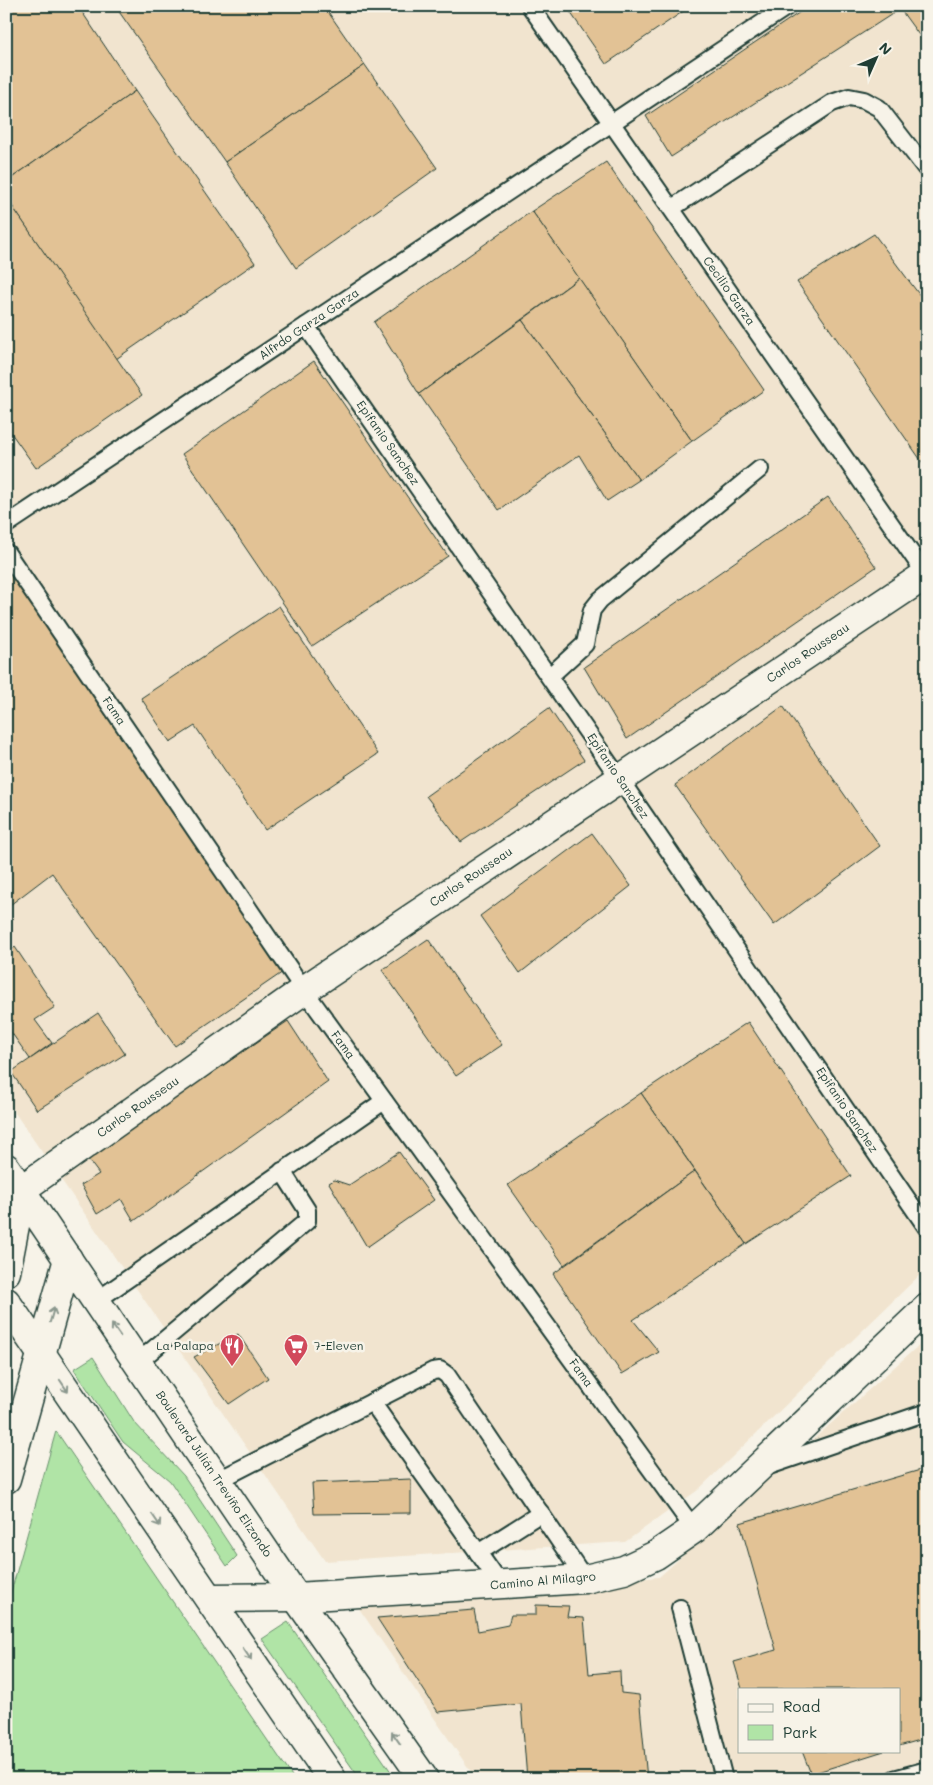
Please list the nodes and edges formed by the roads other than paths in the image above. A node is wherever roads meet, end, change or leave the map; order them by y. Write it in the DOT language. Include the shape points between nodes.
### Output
graph roads {
  1 [pos="530,6"];
  2 [pos="788,6"];
  3 [pos="611,123"];
  4 [pos="927,170"];
  5 [pos="672,208"];
  6 [pos="306,326"];
  7 [pos="760,470"];
  8 [pos="6,524"];
  9 [pos="6,552"];
  10 [pos="926,575"];
  11 [pos="550,676"];
  12 [pos="620,778"];
  13 [pos="304,990"];
  14 [pos="384,1102"];
  15 [pos="282,1171"];
  16 [pos="14,1179"];
  17 [pos="927,1228"];
  18 [pos="68,1259"];
  19 [pos="6,1272"];
  20 [pos="96,1301"];
  21 [pos="6,1302"];
  22 [pos="927,1308"];
  23 [pos="41,1353"];
  24 [pos="138,1362"];
  25 [pos="372,1402"];
  26 [pos="927,1412"];
  27 [pos="755,1471"];
  28 [pos="6,1480"];
  29 [pos="217,1481"];
  30 [pos="540,1513"];
  31 [pos="694,1529"];
  32 [pos="478,1553"];
  33 [pos="585,1579"];
  34 [pos="500,1585"];
  35 [pos="296,1597"];
  36 [pos="210,1598"];
  37 [pos="680,1608"];
  38 [pos="927,1770"];
  39 [pos="332,1779"];
  40 [pos="424,1779"];
  41 [pos="724,1779"];
  42 [pos="894,1779"];
  1 -- 3 [label="lane, Cecilio Garza"];
  2 -- 3 [label="lane, Alfrdo Garza Garza"];
  3 -- 5 [label="lane, Cecilio Garza"];
  3 -- 6 [label="lane, Alfrdo Garza Garza"];
  4 -- 5 [label="lane" via="878,108 864,100 849,97 832,103"];
  5 -- 10 [label="lane, Cecilio Garza"];
  6 -- 8 [label="lane, Alfrdo Garza Garza"];
  6 -- 11 [label="lane, Epifanio Sanchez"];
  7 -- 11 [label="lane" via="600,600 592,610 585,644"];
  9 -- 13 [label="lane, Fama"];
  10 -- 12 [label="street, Carlos Rousseau"];
  11 -- 12 [label="lane, Epifanio Sanchez"];
  12 -- 13 [label="street, Carlos Rousseau"];
  12 -- 17 [label="lane, Epifanio Sanchez"];
  13 -- 14 [label="lane, Fama"];
  13 -- 16 [label="street, Carlos Rousseau"];
  14 -- 15 [label="lane"];
  14 -- 31 [label="lane, Fama"];
  15 -- 20 [label="lane"];
  15 -- 24 [label="lane" via="307,1210 307,1221"];
  16 -- 18 [label="street, Boulevard Julián Treviño Elizondo"];
  16 -- 19 [label="street"];
  18 -- 20 [label="street, Boulevard Julián Treviño Elizondo"];
  23 -- 18 [label="street, one-way"];
  24 -- 20 [label="street, Boulevard Julián Treviño Elizondo, one-way"];
  21 -- 23 [label="street"];
  22 -- 27 [label="street, Camino Al Milagro"];
  23 -- 28 [label="street"];
  23 -- 36 [label="street, one-way"];
  24 -- 29 [label="street, Boulevard Julián Treviño Elizondo"];
  25 -- 29 [label="lane"];
  25 -- 30 [label="lane" via="433,1371 443,1371"];
  25 -- 32 [label="lane"];
  26 -- 27 [label="lane"];
  27 -- 31 [label="street, Camino Al Milagro"];
  29 -- 35 [label="street, Boulevard Julián Treviño Elizondo"];
  30 -- 32 [label="lane"];
  30 -- 33 [label="lane"];
  31 -- 33 [label="street, Camino Al Milagro" via="656,1555 624,1570"];
  32 -- 34 [label="lane"];
  33 -- 34 [label="street, Camino Al Milagro"];
  34 -- 35 [label="street, Camino Al Milagro"];
  35 -- 36 [label="street, Camino Al Milagro"];
  40 -- 35 [label="street, Boulevard Julián Treviño Elizondo, one-way"];
  36 -- 39 [label="street, one-way"];
  37 -- 41 [label="lane"];
  38 -- 42 [label="lane"];
}
